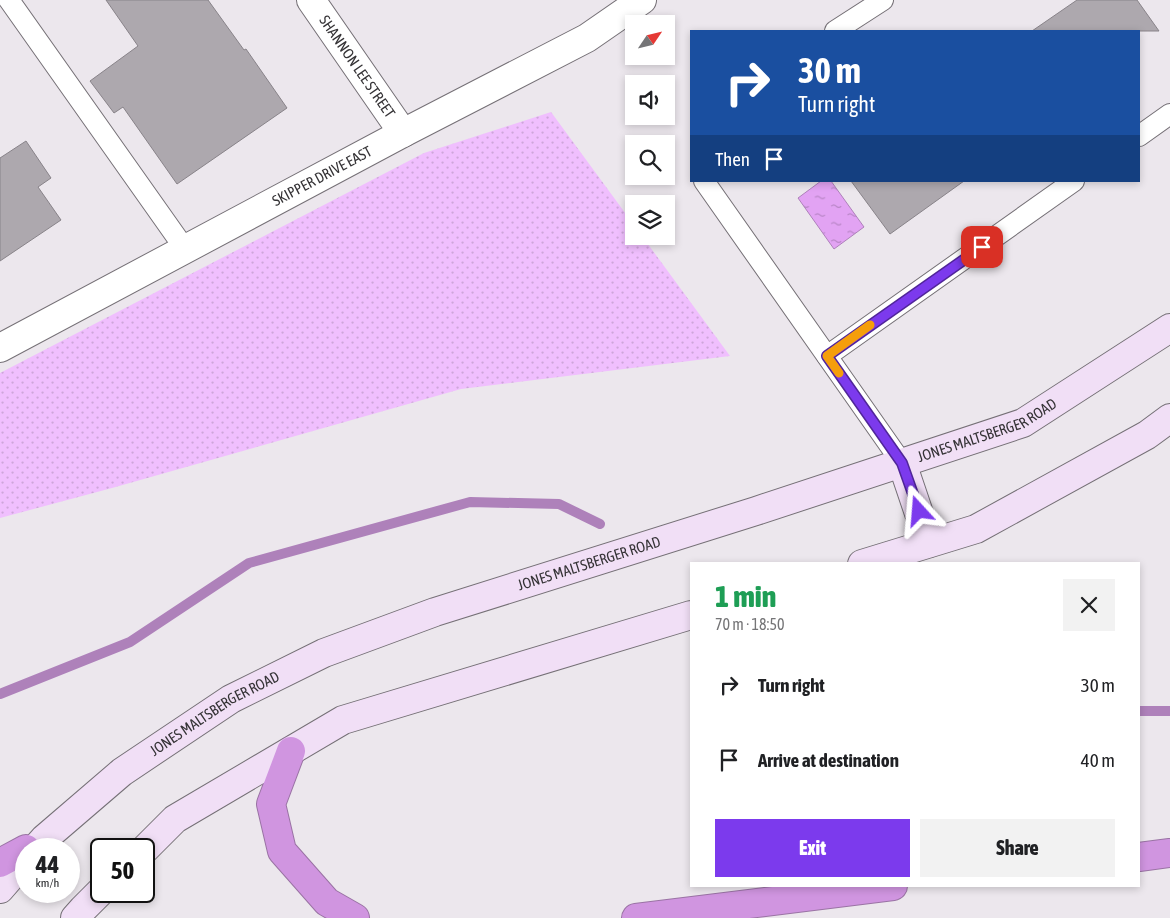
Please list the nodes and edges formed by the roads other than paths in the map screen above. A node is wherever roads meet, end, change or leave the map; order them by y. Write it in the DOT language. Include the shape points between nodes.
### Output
graph roads {
  1 [pos="9,0"];
  2 [pos="311,0"];
  3 [pos="642,0"];
  4 [pos="884,0"];
  5 [pos="837,30"];
  6 [pos="1170,114"];
  7 [pos="403,133"];
  8 [pos="1140,135"];
  9 [pos="705,182"];
  10 [pos="1073,182"];
  11 [pos="185,249"];
  12 [pos="1170,328"];
  13 [pos="0,348"];
  14 [pos="827,356"];
  15 [pos="1170,418"];
  16 [pos="902,463"];
  17 [pos="930,544"];
  18 [pos="869,562"];
  19 [pos="690,615"];
  20 [pos="291,751"];
  21 [pos="43,838"];
  22 [pos="155,839"];
  23 [pos="1170,853"];
  24 [pos="15,855"];
  25 [pos="1140,857"];
  26 [pos="0,863"];
  27 [pos="15,872"];
  28 [pos="885,887"];
  29 [pos="0,889"];
  30 [pos="90,901"];
  31 [pos="75,918"];
  32 [pos="355,918"];
  33 [pos="636,918"];
  1 -- 11 [label="lane"];
  2 -- 7 [label="street, SHANNON LEE STREET"];
  3 -- 7 [label="street, SKIPPER DRIVE EAST" via="587,38"];
  4 -- 5 [label="lane"];
  6 -- 8 [label="lane"];
  7 -- 11 [label="street, SKIPPER DRIVE EAST"];
  9 -- 14 [label="lane"];
  10 -- 14 [label="lane"];
  11 -- 13 [label="street, SKIPPER DRIVE EAST"];
  12 -- 16 [label="main road, JONES MALTSBERGER ROAD" via="1023,423"];
  14 -- 16 [label="lane"];
  15 -- 17 [label="main road" via="1147,435 976,530"];
  16 -- 17 [label="main road"];
  16 -- 21 [label="main road, JONES MALTSBERGER ROAD" via="435,612 324,653 230,699 122,772"];
  17 -- 18 [label="main road"];
  19 -- 20 [label="main road" via="343,720"];
  20 -- 22 [label="main road" via="176,819"];
  20 -- 32 [label="highway" via="271,804 282,850 327,902"];
  23 -- 25 [label="highway"];
  24 -- 26 [label="highway"];
  27 -- 29 [label="main road"];
  28 -- 33 [label="highway"];
  30 -- 31 [label="main road"];
}
